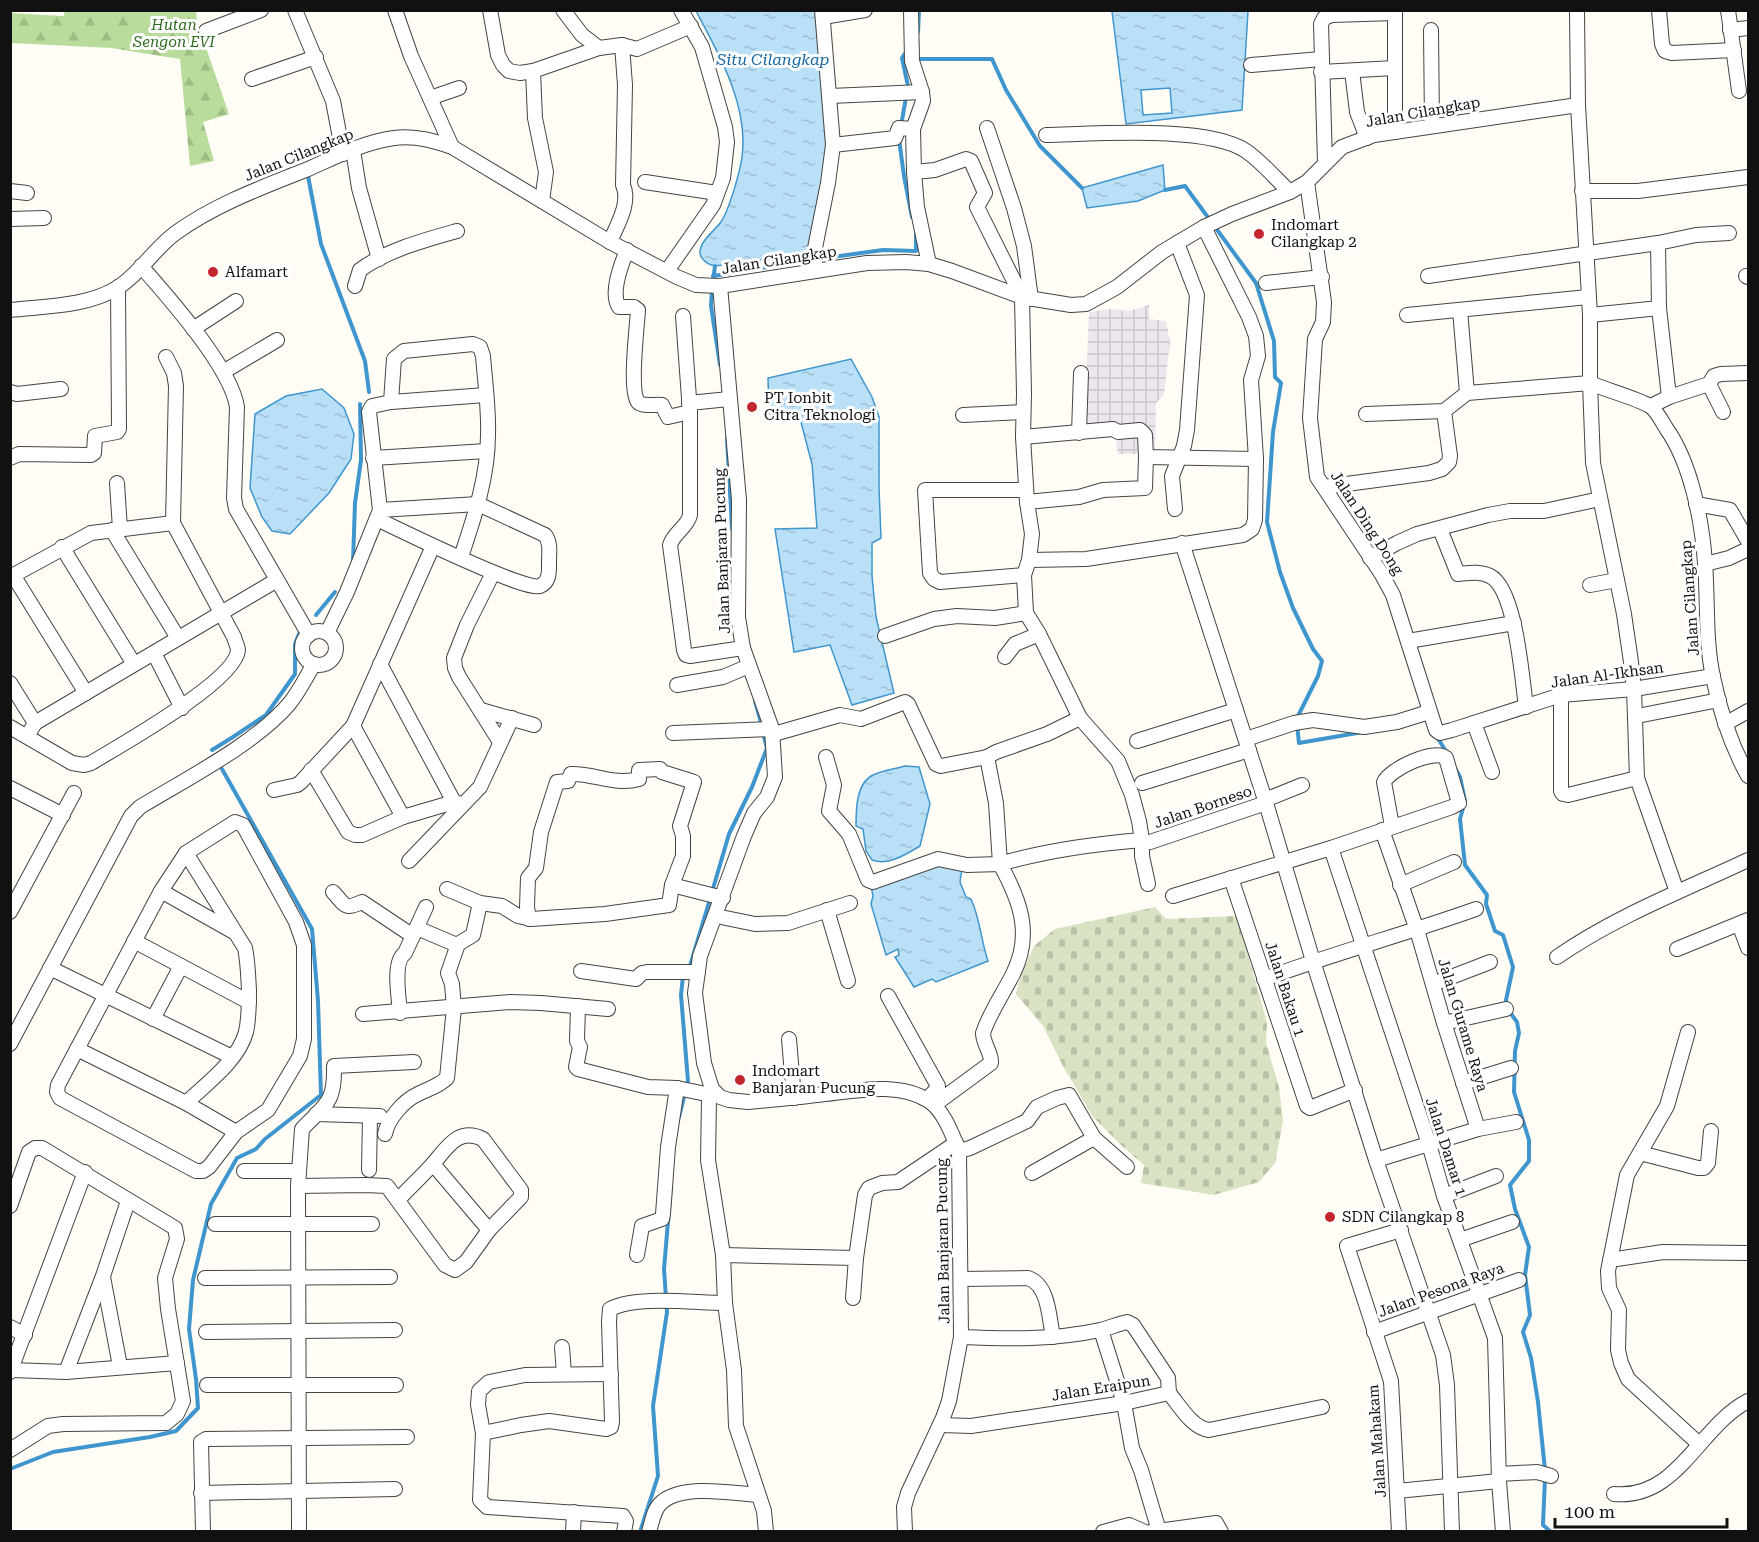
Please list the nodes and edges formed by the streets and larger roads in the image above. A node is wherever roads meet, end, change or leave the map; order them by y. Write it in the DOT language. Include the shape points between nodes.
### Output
graph roads {
  1 [pos="261,10"];
  2 [pos="295,10"];
  3 [pos="395,10"];
  4 [pos="490,10"];
  5 [pos="562,10"];
  6 [pos="681,10"];
  7 [pos="865,10"];
  8 [pos="911,10"];
  9 [pos="1577,10"];
  10 [pos="1659,10"];
  11 [pos="1728,10"];
  12 [pos="1395,12"];
  13 [pos="823,14"];
  14 [pos="692,27"];
  15 [pos="1749,28"];
  16 [pos="1431,30"];
  17 [pos="1730,30"];
  18 [pos="206,31"];
  19 [pos="622,45"];
  20 [pos="599,48"];
  21 [pos="1734,50"];
  22 [pos="315,57"];
  23 [pos="1251,64"];
  24 [pos="1321,66"];
  25 [pos="1395,68"];
  26 [pos="533,71"];
  27 [pos="1352,71"];
  28 [pos="252,80"];
  29 [pos="459,88"];
  30 [pos="1739,91"];
  31 [pos="912,92"];
  32 [pos="830,96"];
  33 [pos="430,98"];
  34 [pos="1578,105"];
  35 [pos="1432,126"];
  36 [pos="906,128"];
  37 [pos="987,128"];
  38 [pos="1395,132"];
  39 [pos="1046,135"];
  40 [pos="1367,138"];
  41 [pos="833,145"];
  42 [pos="452,147"];
  43 [pos="348,152"];
  44 [pos="1325,163"];
  45 [pos="914,172"];
  46 [pos="1749,177"];
  47 [pos="645,182"];
  48 [pos="1307,182"];
  49 [pos="10,191"];
  50 [pos="1582,191"];
  51 [pos="1290,192"];
  52 [pos="27,193"];
  53 [pos="717,193"];
  54 [pos="542,201"];
  55 [pos="44,218"];
  56 [pos="10,219"];
  57 [pos="1210,224"];
  58 [pos="458,231"];
  59 [pos="1729,233"];
  60 [pos="610,242"];
  61 [pos="1177,243"];
  62 [pos="1658,243"];
  63 [pos="627,250"];
  64 [pos="1586,253"];
  65 [pos="379,259"];
  66 [pos="928,264"];
  67 [pos="141,266"];
  68 [pos="815,271"];
  69 [pos="667,272"];
  70 [pos="1428,276"];
  71 [pos="1322,277"];
  72 [pos="1266,283"];
  73 [pos="355,286"];
  74 [pos="719,286"];
  75 [pos="118,287"];
  76 [pos="1588,297"];
  77 [pos="1026,298"];
  78 [pos="236,301"];
  79 [pos="1659,308"];
  80 [pos="10,310"];
  81 [pos="1460,310"];
  82 [pos="1407,315"];
  83 [pos="1590,315"];
  84 [pos="683,316"];
  85 [pos="193,329"];
  86 [pos="277,340"];
  87 [pos="166,357"];
  88 [pos="223,372"];
  89 [pos="1081,373"];
  90 [pos="1749,373"];
  91 [pos="1590,383"];
  92 [pos="1709,384"];
  93 [pos="61,389"];
  94 [pos="10,392"];
  95 [pos="1467,393"];
  96 [pos="486,395"];
  97 [pos="1669,397"];
  98 [pos="725,400"];
  99 [pos="391,402"];
  100 [pos="1651,406"];
  101 [pos="690,408"];
  102 [pos="1444,411"];
  103 [pos="1023,412"];
  104 [pos="1723,412"];
  105 [pos="1366,414"];
  106 [pos="963,415"];
  107 [pos="1079,433"];
  108 [pos="1023,437"];
  109 [pos="487,451"];
  110 [pos="1146,457"];
  111 [pos="1179,457"];
  112 [pos="10,458"];
  113 [pos="374,458"];
  114 [pos="1256,459"];
  115 [pos="117,483"];
  116 [pos="1324,487"];
  117 [pos="1026,496"];
  118 [pos="1600,499"];
  119 [pos="478,504"];
  120 [pos="1696,504"];
  121 [pos="1175,509"];
  122 [pos="378,515"];
  123 [pos="173,523"];
  124 [pos="116,529"];
  125 [pos="1440,529"];
  126 [pos="1749,541"];
  127 [pos="1182,543"];
  128 [pos="432,546"];
  129 [pos="62,547"];
  130 [pos="1749,549"];
  131 [pos="461,557"];
  132 [pos="1370,558"];
  133 [pos="1029,560"];
  134 [pos="1706,564"];
  135 [pos="493,573"];
  136 [pos="1024,575"];
  137 [pos="12,576"];
  138 [pos="277,580"];
  139 [pos="1617,580"];
  140 [pos="1590,585"];
  141 [pos="1026,613"];
  142 [pos="222,614"];
  143 [pos="1514,623"];
  144 [pos="327,633"];
  145 [pos="309,634"];
  146 [pos="1039,634"];
  147 [pos="885,636"];
  148 [pos="178,638"];
  149 [pos="1408,641"];
  150 [pos="738,649"];
  151 [pos="154,653"];
  152 [pos="1005,657"];
  153 [pos="134,664"];
  154 [pos="314,664"];
  155 [pos="380,664"];
  156 [pos="745,668"];
  157 [pos="1713,676"];
  158 [pos="10,683"];
  159 [pos="677,685"];
  160 [pos="1634,689"];
  161 [pos="86,693"];
  162 [pos="1561,695"];
  163 [pos="1719,700"];
  164 [pos="1526,707"];
  165 [pos="182,708"];
  166 [pos="481,710"];
  167 [pos="1236,710"];
  168 [pos="1749,711"];
  169 [pos="1430,712"];
  170 [pos="1637,716"];
  171 [pos="512,718"];
  172 [pos="1080,718"];
  173 [pos="1474,723"];
  174 [pos="1725,724"];
  175 [pos="534,725"];
  176 [pos="353,726"];
  177 [pos="10,727"];
  178 [pos="31,729"];
  179 [pos="767,731"];
  180 [pos="673,733"];
  181 [pos="1137,741"];
  182 [pos="500,742"];
  183 [pos="1247,745"];
  184 [pos="826,757"];
  185 [pos="987,757"];
  186 [pos="311,770"];
  187 [pos="1492,772"];
  188 [pos="1749,776"];
  189 [pos="1637,778"];
  190 [pos="1142,783"];
  191 [pos="1302,785"];
  192 [pos="274,790"];
  193 [pos="11,791"];
  194 [pos="74,793"];
  195 [pos="1265,801"];
  196 [pos="458,803"];
  197 [pos="63,815"];
  198 [pos="403,817"];
  199 [pos="1387,828"];
  200 [pos="1146,841"];
  201 [pos="1331,848"];
  202 [pos="186,853"];
  203 [pos="1749,860"];
  204 [pos="409,861"];
  205 [pos="1284,861"];
  206 [pos="1454,862"];
  207 [pos="1000,864"];
  208 [pos="1231,878"];
  209 [pos="1148,884"];
  210 [pos="672,885"];
  211 [pos="1400,885"];
  212 [pos="447,889"];
  213 [pos="161,891"];
  214 [pos="333,892"];
  215 [pos="1677,892"];
  216 [pos="1173,896"];
  217 [pos="723,898"];
  218 [pos="480,903"];
  219 [pos="850,903"];
  220 [pos="426,907"];
  221 [pos="1476,909"];
  222 [pos="827,910"];
  223 [pos="10,912"];
  224 [pos="716,916"];
  225 [pos="529,919"];
  226 [pos="1744,922"];
  227 [pos="1417,930"];
  228 [pos="415,932"];
  229 [pos="235,933"];
  230 [pos="134,941"];
  231 [pos="457,945"];
  232 [pos="1364,947"];
  233 [pos="1749,948"];
  234 [pos="1677,949"];
  235 [pos="1557,957"];
  236 [pos="1313,961"];
  237 [pos="1490,962"];
  238 [pos="181,966"];
  239 [pos="50,968"];
  240 [pos="581,971"];
  241 [pos="688,971"];
  242 [pos="1264,979"];
  243 [pos="848,981"];
  244 [pos="1432,984"];
  245 [pos="104,996"];
  246 [pos="888,996"];
  247 [pos="249,1002"];
  248 [pos="578,1006"];
  249 [pos="454,1008"];
  250 [pos="608,1009"];
  251 [pos="1506,1009"];
  252 [pos="400,1012"];
  253 [pos="363,1014"];
  254 [pos="153,1019"];
  255 [pos="1444,1023"];
  256 [pos="1688,1032"];
  257 [pos="789,1039"];
  258 [pos="10,1044"];
  259 [pos="77,1049"];
  260 [pos="232,1057"];
  261 [pos="414,1062"];
  262 [pos="1511,1068"];
  263 [pos="1463,1083"];
  264 [pos="683,1090"];
  265 [pos="1355,1090"];
  266 [pos="712,1093"];
  267 [pos="794,1098"];
  268 [pos="931,1102"];
  269 [pos="186,1103"];
  270 [pos="316,1114"];
  271 [pos="1516,1122"];
  272 [pos="1478,1129"];
  273 [pos="1711,1131"];
  274 [pos="236,1132"];
  275 [pos="385,1134"];
  276 [pos="1095,1138"];
  277 [pos="1429,1144"];
  278 [pos="957,1147"];
  279 [pos="1640,1153"];
  280 [pos="1376,1160"];
  281 [pos="433,1164"];
  282 [pos="1127,1167"];
  283 [pos="369,1170"];
  284 [pos="244,1171"];
  285 [pos="299,1171"];
  286 [pos="85,1172"];
  287 [pos="1032,1173"];
  288 [pos="1496,1176"];
  289 [pos="298,1186"];
  290 [pos="1444,1196"];
  291 [pos="398,1200"];
  292 [pos="128,1201"];
  293 [pos="10,1206"];
  294 [pos="1512,1222"];
  295 [pos="215,1224"];
  296 [pos="298,1224"];
  297 [pos="372,1224"];
  298 [pos="489,1230"];
  299 [pos="1401,1230"];
  300 [pos="1460,1240"];
  301 [pos="1749,1253"];
  302 [pos="637,1255"];
  303 [pos="723,1255"];
  304 [pos="856,1258"];
  305 [pos="1610,1260"];
  306 [pos="103,1276"];
  307 [pos="390,1276"];
  308 [pos="206,1278"];
  309 [pos="298,1278"];
  310 [pos="961,1279"];
  311 [pos="1519,1280"];
  312 [pos="1480,1294"];
  313 [pos="853,1298"];
  314 [pos="725,1303"];
  315 [pos="1428,1312"];
  316 [pos="10,1327"];
  317 [pos="395,1330"];
  318 [pos="1101,1330"];
  319 [pos="206,1332"];
  320 [pos="298,1332"];
  321 [pos="1374,1332"];
  322 [pos="25,1335"];
  323 [pos="961,1337"];
  324 [pos="1053,1337"];
  325 [pos="562,1347"];
  326 [pos="177,1363"];
  327 [pos="120,1366"];
  328 [pos="11,1371"];
  329 [pos="66,1372"];
  330 [pos="564,1374"];
  331 [pos="611,1374"];
  332 [pos="207,1385"];
  333 [pos="298,1385"];
  334 [pos="396,1385"];
  335 [pos="1170,1393"];
  336 [pos="1749,1401"];
  337 [pos="1124,1403"];
  338 [pos="1322,1407"];
  339 [pos="940,1425"];
  340 [pos="483,1433"];
  341 [pos="407,1437"];
  342 [pos="298,1438"];
  343 [pos="1699,1444"];
  344 [pos="10,1450"];
  345 [pos="1545,1474"];
  346 [pos="1499,1478"];
  347 [pos="1450,1485"];
  348 [pos="394,1489"];
  349 [pos="1397,1491"];
  350 [pos="201,1492"];
  351 [pos="298,1492"];
  352 [pos="1614,1494"];
  353 [pos="758,1496"];
  354 [pos="574,1512"];
  355 [pos="1183,1530"];
  356 [pos="1152,1531"];
  357 [pos="203,1532"];
  358 [pos="299,1532"];
  359 [pos="573,1532"];
  360 [pos="624,1532"];
  361 [pos="649,1532"];
  362 [pos="766,1532"];
  363 [pos="905,1532"];
  364 [pos="1104,1532"];
  365 [pos="1221,1532"];
  366 [pos="1399,1532"];
  367 [pos="1452,1532"];
  368 [pos="1503,1532"];
  1 -- 18 [label="street"];
  2 -- 22 [label="street"];
  3 -- 33 [label="street"];
  4 -- 26 [label="street" via="503,65 509,71"];
  5 -- 20 [label="street" via="582,35"];
  6 -- 14 [label="street"];
  7 -- 13 [label="street"];
  8 -- 31 [label="street"];
  9 -- 34 [label="street"];
  10 -- 21 [label="street" via="1665,51"];
  11 -- 17 [label="street"];
  12 -- 24 [label="street" via="1324,18"];
  12 -- 25 [label="street"];
  13 -- 32 [label="street"];
  14 -- 19 [label="street" via="637,49"];
  14 -- 53 [label="street" via="702,47 725,127 723,178"];
  15 -- 17 [label="street"];
  16 -- 35 [label="street"];
  17 -- 21 [label="street"];
  19 -- 20 [label="street"];
  19 -- 60 [label="street" via="626,194"];
  20 -- 26 [label="street"];
  21 -- 30 [label="street"];
  22 -- 28 [label="street"];
  22 -- 43 [label="street"];
  23 -- 24 [label="street"];
  24 -- 27 [label="street"];
  24 -- 44 [label="street"];
  25 -- 27 [label="street"];
  25 -- 38 [label="street"];
  26 -- 54 [label="street" via="535,118 546,172"];
  27 -- 40 [label="street" via="1357,112"];
  29 -- 33 [label="street"];
  31 -- 32 [label="street"];
  31 -- 36 [label="street" via="923,101"];
  32 -- 41 [label="street"];
  33 -- 42 [label="street"];
  34 -- 35 [label="street, Jalan Cilangkap"];
  34 -- 50 [label="street"];
  35 -- 38 [label="street, Jalan Cilangkap"];
  36 -- 41 [label="street" via="895,137"];
  36 -- 45 [label="street"];
  37 -- 77 [label="street" via="1024,246"];
  38 -- 40 [label="street, Jalan Cilangkap"];
  39 -- 51 [label="street" via="1168,133 1218,140 1245,150"];
  40 -- 44 [label="street, Jalan Cilangkap" via="1342,147"];
  41 -- 68 [label="street" via="815,248"];
  42 -- 43 [label="street, Jalan Cilangkap" via="412,137 394,138"];
  42 -- 54 [label="street, Jalan Cilangkap"];
  43 -- 65 [label="street"];
  43 -- 67 [label="street, Jalan Cilangkap" via="210,212 175,233"];
  44 -- 48 [label="street, Jalan Cilangkap"];
  45 -- 66 [label="street"];
  45 -- 77 [label="street" via="971,161 985,193 977,207"];
  46 -- 50 [label="street" via="1638,191"];
  47 -- 53 [label="street"];
  48 -- 51 [label="street, Jalan Cilangkap"];
  48 -- 71 [label="street, Jalan Ding Dong"];
  49 -- 52 [label="street"];
  50 -- 64 [label="street"];
  51 -- 57 [label="street, Jalan Cilangkap"];
  53 -- 69 [label="street"];
  54 -- 60 [label="street, Jalan Cilangkap"];
  55 -- 56 [label="street"];
  57 -- 61 [label="street, Jalan Cilangkap"];
  57 -- 114 [label="street" via="1256,336 1258,356 1251,380"];
  58 -- 65 [label="street"];
  59 -- 62 [label="street"];
  60 -- 63 [label="street, Jalan Cilangkap"];
  61 -- 77 [label="street, Jalan Cilangkap" via="1117,287 1086,304"];
  61 -- 111 [label="street" via="1197,295 1188,417"];
  62 -- 64 [label="street"];
  62 -- 79 [label="street"];
  63 -- 69 [label="street, Jalan Cilangkap"];
  63 -- 101 [label="street" via="618,274 616,301 619,307 638,310 634,384 638,401 643,405 662,405 668,417"];
  64 -- 70 [label="street"];
  64 -- 76 [label="street"];
  65 -- 73 [label="street" via="360,270"];
  66 -- 68 [label="street, Jalan Cilangkap" via="878,262"];
  66 -- 77 [label="street, Jalan Cilangkap"];
  67 -- 75 [label="street, Jalan Cilangkap"];
  67 -- 85 [label="street"];
  68 -- 74 [label="street, Jalan Cilangkap"];
  69 -- 74 [label="street, Jalan Cilangkap" via="691,284"];
  71 -- 72 [label="street"];
  71 -- 116 [label="street, Jalan Ding Dong" via="1323,322 1315,339 1310,418 1317,477"];
  74 -- 98 [label="street, Jalan Banjaran Pucung"];
  75 -- 80 [label="street, Jalan Cilangkap" via="94,298"];
  75 -- 112 [label="street" via="119,429 95,436 91,455 19,454"];
  76 -- 81 [label="street"];
  76 -- 83 [label="street"];
  77 -- 103 [label="street"];
  78 -- 85 [label="street"];
  79 -- 83 [label="street"];
  79 -- 97 [label="street"];
  81 -- 82 [label="street"];
  81 -- 95 [label="street"];
  83 -- 91 [label="street"];
  84 -- 101 [label="street"];
  85 -- 88 [label="street"];
  86 -- 88 [label="street"];
  87 -- 123 [label="street" via="176,386"];
  88 -- 138 [label="street" via="236,396 236,509"];
  89 -- 107 [label="street"];
  90 -- 92 [label="street" via="1721,374"];
  91 -- 95 [label="street"];
  91 -- 100 [label="street"];
  91 -- 118 [label="street" via="1593,463"];
  92 -- 97 [label="street"];
  92 -- 104 [label="street"];
  93 -- 94 [label="street"];
  95 -- 102 [label="street"];
  96 -- 99 [label="street"];
  96 -- 99 [label="street" via="483,356 480,347 473,344 398,354 394,360"];
  96 -- 109 [label="street"];
  97 -- 100 [label="street"];
  98 -- 101 [label="street"];
  98 -- 150 [label="street, Jalan Banjaran Pucung" via="739,500"];
  99 -- 113 [label="street" via="372,406 369,412"];
  100 -- 120 [label="street, Jalan Cilangkap" via="1674,439"];
  101 -- 150 [label="street" via="690,514 688,523 670,545 684,650 690,656"];
  102 -- 105 [label="street"];
  102 -- 116 [label="street" via="1450,456 1442,469"];
  103 -- 106 [label="street"];
  103 -- 108 [label="street"];
  107 -- 108 [label="street"];
  107 -- 110 [label="street" via="1143,431"];
  108 -- 117 [label="street"];
  109 -- 113 [label="street"];
  109 -- 119 [label="street"];
  110 -- 111 [label="street"];
  110 -- 117 [label="street" via="1144,488 1103,490 1080,497"];
  111 -- 114 [label="street"];
  111 -- 121 [label="street" via="1172,476"];
  113 -- 122 [label="street"];
  114 -- 127 [label="street" via="1252,529 1243,535"];
  115 -- 124 [label="street"];
  116 -- 132 [label="street, Jalan Ding Dong"];
  117 -- 133 [label="street" via="1032,534"];
  117 -- 136 [label="street" via="925,490 930,573 934,579 940,582"];
  118 -- 125 [label="street" via="1544,511 1488,515"];
  118 -- 139 [label="street"];
  119 -- 122 [label="street"];
  119 -- 131 [label="street"];
  119 -- 135 [label="street" via="545,535 549,544 549,575 540,586 532,587"];
  120 -- 126 [label="street" via="1730,510"];
  120 -- 134 [label="street, Jalan Cilangkap"];
  122 -- 128 [label="street"];
  122 -- 144 [label="street"];
  123 -- 124 [label="street"];
  123 -- 142 [label="street"];
  124 -- 129 [label="street" via="91,533"];
  124 -- 148 [label="street"];
  125 -- 132 [label="street" via="1407,538"];
  125 -- 143 [label="street" via="1458,574 1476,572 1498,582"];
  127 -- 133 [label="street" via="1086,559"];
  127 -- 167 [label="street"];
  128 -- 131 [label="street"];
  128 -- 155 [label="street"];
  129 -- 137 [label="street"];
  129 -- 153 [label="street"];
  130 -- 134 [label="street"];
  131 -- 135 [label="street"];
  132 -- 149 [label="street, Jalan Ding Dong" via="1394,595"];
  133 -- 136 [label="street"];
  134 -- 157 [label="street, Jalan Cilangkap" via="1706,619"];
  135 -- 166 [label="street" via="454,658 459,677"];
  136 -- 141 [label="street"];
  137 -- 161 [label="street"];
  138 -- 142 [label="street"];
  138 -- 145 [label="street"];
  139 -- 140 [label="street"];
  139 -- 160 [label="street"];
  141 -- 146 [label="street"];
  141 -- 147 [label="street" via="934,619"];
  142 -- 148 [label="street"];
  142 -- 165 [label="street" via="238,650 235,659"];
  143 -- 149 [label="street"];
  143 -- 164 [label="street"];
  144 -- 145 [label="street"];
  144 -- 154 [label="street" via="336,646 335,654 322,665"];
  145 -- 154 [label="street" via="302,651 306,660"];
  146 -- 152 [label="street" via="1015,644"];
  146 -- 172 [label="street"];
  148 -- 151 [label="street"];
  149 -- 169 [label="street, Jalan Ding Dong"];
  150 -- 156 [label="street, Jalan Banjaran Pucung"];
  151 -- 153 [label="street"];
  151 -- 165 [label="street"];
  153 -- 161 [label="street"];
  154 -- 239 [label="street" via="290,703 265,727 131,816"];
  155 -- 176 [label="street"];
  155 -- 196 [label="street"];
  156 -- 159 [label="street"];
  156 -- 179 [label="street, Jalan Banjaran Pucung"];
  157 -- 160 [label="street, Jalan Al-Ikhsan"];
  157 -- 163 [label="street, Jalan Cilangkap"];
  158 -- 178 [label="street"];
  160 -- 162 [label="street, Jalan Al-Ikhsan"];
  160 -- 189 [label="street"];
  161 -- 178 [label="street"];
  162 -- 164 [label="street, Jalan Al-Ikhsan"];
  162 -- 189 [label="street" via="1563,794"];
  163 -- 170 [label="street"];
  163 -- 174 [label="street, Jalan Cilangkap"];
  164 -- 173 [label="street, Jalan Al-Ikhsan"];
  165 -- 178 [label="street" via="84,765 72,762"];
  166 -- 171 [label="street"];
  166 -- 182 [label="street"];
  167 -- 181 [label="street"];
  167 -- 183 [label="street"];
  168 -- 174 [label="street"];
  169 -- 173 [label="street, Jalan Ding Dong" via="1440,733"];
  169 -- 183 [label="street" via="1364,727 1322,720 1297,723"];
  171 -- 175 [label="street"];
  171 -- 182 [label="street"];
  172 -- 185 [label="street"];
  172 -- 200 [label="street" via="1118,761"];
  173 -- 187 [label="street"];
  174 -- 188 [label="street, Jalan Cilangkap"];
  176 -- 186 [label="street"];
  176 -- 198 [label="street"];
  177 -- 178 [label="street"];
  179 -- 180 [label="street"];
  179 -- 185 [label="street" via="840,715 861,718 903,701 908,704 936,764"];
  179 -- 217 [label="street, Jalan Banjaran Pucung" via="775,777 754,813"];
  182 -- 196 [label="street" via="480,787"];
  183 -- 190 [label="street"];
  183 -- 195 [label="street"];
  184 -- 207 [label="street, Jalan Borneso" via="834,785 829,811 849,834 868,880 873,882 938,860 966,865"];
  185 -- 207 [label="street" via="996,803"];
  186 -- 192 [label="street" via="297,785"];
  186 -- 198 [label="street" via="348,832 355,836"];
  189 -- 215 [label="street"];
  191 -- 195 [label="street, Jalan Borneso"];
  193 -- 197 [label="street"];
  194 -- 197 [label="street"];
  195 -- 200 [label="street, Jalan Borneso"];
  195 -- 205 [label="street"];
  196 -- 198 [label="street"];
  196 -- 204 [label="street"];
  197 -- 223 [label="street"];
  199 -- 199 [label="street, Jalan Gurame Raya" via="1459,802 1442,754 1405,764 1386,776"];
  199 -- 201 [label="street"];
  199 -- 211 [label="street, Jalan Gurame Raya"];
  200 -- 207 [label="street, Jalan Borneso" via="1061,849"];
  200 -- 209 [label="street" via="1142,856"];
  201 -- 205 [label="street"];
  201 -- 232 [label="street, Jalan Damar 1"];
  202 -- 213 [label="street"];
  202 -- 229 [label="street"];
  202 -- 274 [label="street" via="235,822 243,825 296,922 304,945 303,1048 268,1110"];
  203 -- 215 [label="street"];
  205 -- 208 [label="street"];
  205 -- 236 [label="street"];
  206 -- 211 [label="street"];
  207 -- 268 [label="street" via="1021,909 1022,944 1014,971 984,1033 991,1063"];
  208 -- 216 [label="street"];
  208 -- 242 [label="street, Jalan Bakau 1"];
  210 -- 217 [label="street"];
  210 -- 225 [label="street" via="669,905"];
  210 -- 225 [label="street" via="683,856 680,826 694,782 660,769 639,770 639,779 628,782 571,774 568,781 557,782 541,832 536,868 528,878"];
  211 -- 227 [label="street, Jalan Gurame Raya"];
  212 -- 218 [label="street"];
  213 -- 229 [label="street"];
  213 -- 230 [label="street"];
  214 -- 228 [label="street" via="346,907 363,902"];
  215 -- 235 [label="street"];
  217 -- 224 [label="street, Jalan Banjaran Pucung"];
  218 -- 225 [label="street" via="502,906"];
  218 -- 231 [label="street" via="473,935"];
  219 -- 222 [label="street"];
  220 -- 228 [label="street"];
  221 -- 227 [label="street"];
  222 -- 224 [label="street" via="788,923 755,924"];
  222 -- 243 [label="street"];
  224 -- 241 [label="street, Jalan Banjaran Pucung" via="700,956"];
  226 -- 233 [label="street"];
  226 -- 234 [label="street"];
  227 -- 232 [label="street"];
  227 -- 244 [label="street, Jalan Gurame Raya"];
  228 -- 231 [label="street"];
  228 -- 252 [label="street" via="398,962"];
  229 -- 247 [label="street" via="247,954"];
  230 -- 238 [label="street"];
  230 -- 245 [label="street"];
  231 -- 249 [label="street" via="448,973"];
  232 -- 236 [label="street"];
  232 -- 277 [label="street, Jalan Damar 1"];
  236 -- 242 [label="street"];
  236 -- 265 [label="street"];
  237 -- 244 [label="street"];
  238 -- 247 [label="street"];
  238 -- 254 [label="street"];
  239 -- 245 [label="street"];
  239 -- 258 [label="street"];
  240 -- 241 [label="street" via="636,979 644,972"];
  241 -- 266 [label="street, Jalan Banjaran Pucung"];
  242 -- 265 [label="street, Jalan Bakau 1" via="1307,1106"];
  244 -- 255 [label="street, Jalan Gurame Raya"];
  245 -- 254 [label="street"];
  245 -- 259 [label="street"];
  246 -- 268 [label="street" via="938,1086"];
  247 -- 260 [label="street" via="246,1032"];
  248 -- 249 [label="street" via="511,1002"];
  248 -- 250 [label="street"];
  248 -- 264 [label="street" via="578,1069 648,1087"];
  249 -- 252 [label="street"];
  249 -- 275 [label="street" via="447,1078 406,1103 387,1125"];
  251 -- 255 [label="street"];
  252 -- 253 [label="street"];
  254 -- 260 [label="street"];
  255 -- 263 [label="street, Jalan Gurame Raya"];
  256 -- 279 [label="street" via="1667,1107"];
  257 -- 267 [label="street"];
  259 -- 269 [label="street"];
  259 -- 274 [label="street" via="58,1084 60,1098 196,1171 209,1167"];
  260 -- 269 [label="street"];
  261 -- 270 [label="street" via="333,1066 334,1087 328,1102"];
  262 -- 263 [label="street"];
  263 -- 272 [label="street, Jalan Gurame Raya"];
  264 -- 266 [label="street"];
  264 -- 302 [label="street" via="668,1147 662,1219 642,1226"];
  265 -- 280 [label="street"];
  266 -- 267 [label="street" via="748,1102"];
  266 -- 303 [label="street" via="708,1160"];
  267 -- 268 [label="street" via="875,1089 907,1092"];
  268 -- 278 [label="street, Jalan Banjaran Pucung"];
  269 -- 274 [label="street"];
  270 -- 283 [label="street" via="375,1116"];
  270 -- 285 [label="street" via="302,1129"];
  271 -- 272 [label="street"];
  272 -- 277 [label="street"];
  273 -- 279 [label="street" via="1708,1163 1704,1168"];
  276 -- 278 [label="street" via="1069,1095 1037,1107 1027,1120 970,1148"];
  276 -- 282 [label="street"];
  276 -- 287 [label="street"];
  277 -- 280 [label="street"];
  277 -- 290 [label="street, Jalan Damar 1"];
  278 -- 304 [label="street" via="898,1182 869,1188"];
  278 -- 310 [label="street, Jalan Banjaran Pucung"];
  279 -- 305 [label="street" via="1627,1175"];
  280 -- 299 [label="street"];
  281 -- 291 [label="street"];
  281 -- 298 [label="street"];
  281 -- 298 [label="street" via="454,1140 467,1135 483,1139 521,1190 521,1197"];
  284 -- 285 [label="street"];
  285 -- 289 [label="street"];
  286 -- 292 [label="street"];
  286 -- 293 [label="street" via="42,1148 35,1148 29,1152"];
  286 -- 322 [label="street"];
  288 -- 290 [label="street"];
  289 -- 291 [label="street" via="387,1186"];
  289 -- 296 [label="street"];
  290 -- 300 [label="street, Jalan Damar 1"];
  291 -- 298 [label="street" via="446,1265 455,1270 466,1262"];
  292 -- 306 [label="street"];
  292 -- 326 [label="street" via="175,1228 177,1239 165,1278"];
  294 -- 300 [label="street"];
  295 -- 296 [label="street"];
  296 -- 297 [label="street"];
  296 -- 309 [label="street"];
  299 -- 315 [label="street"];
  299 -- 321 [label="street, Jalan Mahakam" via="1347,1246"];
  300 -- 312 [label="street, Jalan Damar 1"];
  301 -- 305 [label="street" via="1663,1252"];
  303 -- 304 [label="street"];
  303 -- 314 [label="street"];
  304 -- 313 [label="street"];
  305 -- 343 [label="street" via="1608,1282 1619,1310 1618,1350 1628,1379"];
  306 -- 327 [label="street"];
  306 -- 329 [label="street"];
  307 -- 309 [label="street"];
  308 -- 309 [label="street"];
  309 -- 320 [label="street"];
  310 -- 323 [label="street, Jalan Banjaran Pucung"];
  310 -- 324 [label="street" via="1035,1280 1042,1289"];
  311 -- 312 [label="street, Jalan Pesona Raya"];
  312 -- 315 [label="street, Jalan Pesona Raya"];
  312 -- 346 [label="street, Jalan Damar 1" via="1495,1338"];
  314 -- 331 [label="street" via="655,1301 625,1303 610,1309"];
  314 -- 353 [label="street" via="736,1426"];
  315 -- 321 [label="street, Jalan Pesona Raya"];
  315 -- 347 [label="street" via="1443,1356 1447,1385"];
  316 -- 322 [label="street"];
  317 -- 320 [label="street"];
  318 -- 324 [label="street"];
  318 -- 335 [label="street" via="1127,1322 1133,1325 1168,1378"];
  318 -- 337 [label="street"];
  319 -- 320 [label="street"];
  320 -- 333 [label="street"];
  321 -- 349 [label="street, Jalan Mahakam" via="1390,1381"];
  322 -- 328 [label="street"];
  323 -- 324 [label="street"];
  323 -- 339 [label="street, Jalan Banjaran Pucung" via="949,1401"];
  325 -- 330 [label="street"];
  326 -- 327 [label="street"];
  326 -- 344 [label="street" via="183,1401 177,1414 166,1423 48,1426"];
  327 -- 329 [label="street"];
  328 -- 329 [label="street"];
  330 -- 331 [label="street"];
  330 -- 340 [label="street" via="489,1382 479,1391"];
  331 -- 340 [label="street" via="611,1427 549,1421"];
  332 -- 333 [label="street"];
  333 -- 334 [label="street"];
  333 -- 342 [label="street"];
  335 -- 337 [label="street, Jalan Eraipun"];
  335 -- 338 [label="street, Jalan Eraipun" via="1195,1423 1209,1430"];
  336 -- 343 [label="street"];
  337 -- 339 [label="street, Jalan Eraipun" via="971,1426"];
  337 -- 356 [label="street"];
  339 -- 363 [label="street, Jalan Banjaran Pucung" via="908,1493"];
  340 -- 354 [label="street" via="480,1500 484,1505"];
  341 -- 342 [label="street"];
  342 -- 350 [label="street" via="206,1439 201,1442"];
  342 -- 351 [label="street"];
  343 -- 352 [label="street" via="1668,1479 1651,1488"];
  345 -- 346 [label="street"];
  346 -- 347 [label="street"];
  346 -- 368 [label="street, Jalan Damar 1"];
  347 -- 349 [label="street"];
  347 -- 367 [label="street"];
  348 -- 351 [label="street"];
  349 -- 366 [label="street, Jalan Mahakam"];
  350 -- 351 [label="street"];
  350 -- 357 [label="street"];
  351 -- 358 [label="street"];
  353 -- 361 [label="street" via="705,1491 675,1495 660,1503"];
  353 -- 362 [label="street"];
  354 -- 359 [label="street"];
  354 -- 360 [label="street" via="623,1516"];
  355 -- 356 [label="street"];
  355 -- 365 [label="street" via="1216,1523"];
  356 -- 364 [label="street" via="1129,1525"];
}
